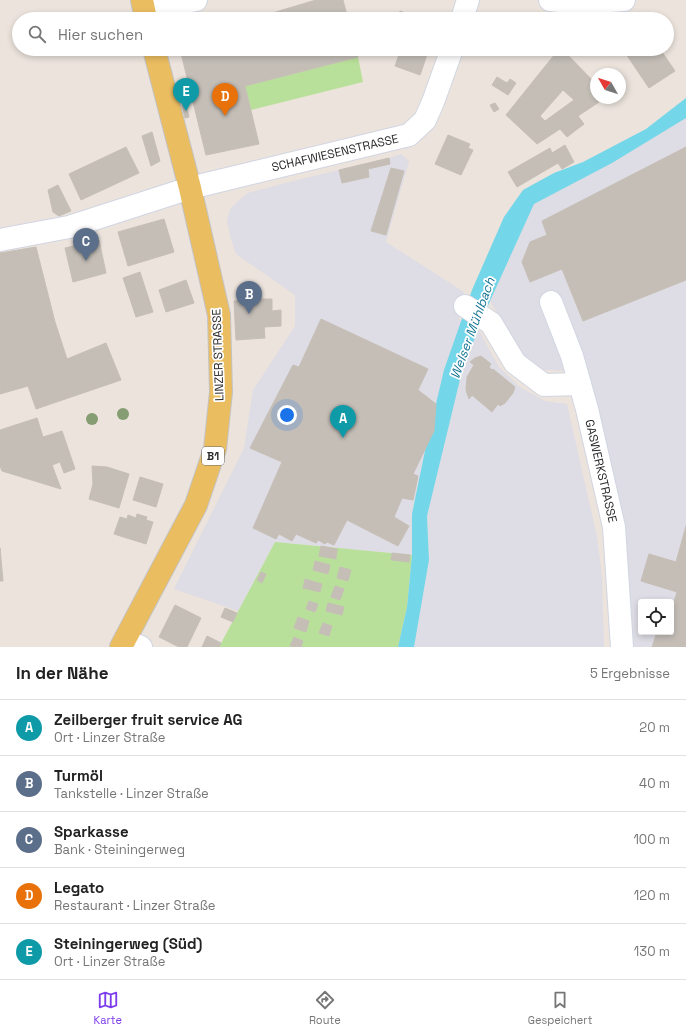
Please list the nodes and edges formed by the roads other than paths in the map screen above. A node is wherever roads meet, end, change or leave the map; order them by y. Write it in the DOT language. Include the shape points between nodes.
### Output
graph roads {
  1 [pos="196,0"];
  2 [pos="468,0"];
  3 [pos="550,0"];
  4 [pos="624,0"];
  5 [pos="144,10"];
  6 [pos="464,12"];
  7 [pos="156,56"];
  8 [pos="449,56"];
  9 [pos="190,188"];
  10 [pos="0,240"];
  11 [pos="551,302"];
  12 [pos="465,306"];
  13 [pos="580,384"];
  14 [pos="129,645"];
  15 [pos="622,647"];
  1 -- 5 [label="street"];
  2 -- 6 [label="street"];
  3 -- 4 [label="street" via="580,3"];
  7 -- 9 [label="main road, LINZER STRASSE / B1"];
  8 -- 9 [label="street, SCHAFWIESENSTRASSE" via="425,120 410,135"];
  9 -- 10 [label="street, SCHAFWIESENSTRASSE" via="69,227"];
  9 -- 14 [label="main road, LINZER STRASSE / B1" via="219,315 221,392 215,449 196,505"];
  11 -- 13 [label="street, GASWERKSTRASSE"];
  12 -- 13 [label="street" via="491,323 515,363 544,385"];
  13 -- 15 [label="street, GASWERKSTRASSE" via="614,527"];
}
